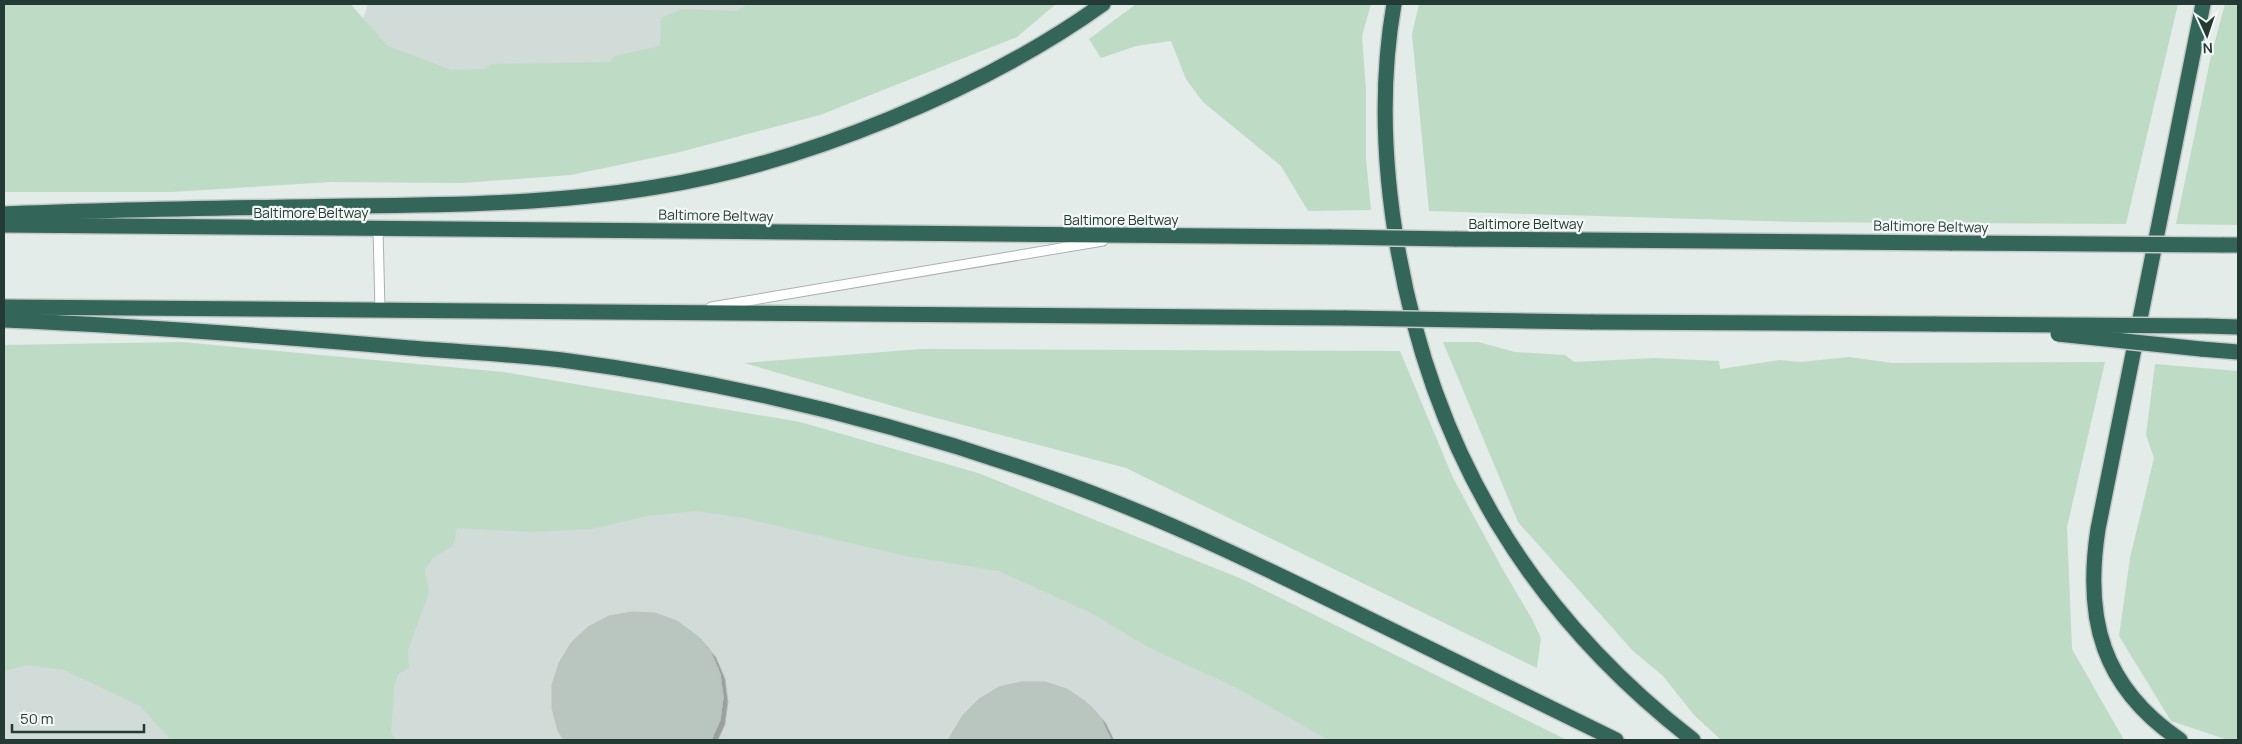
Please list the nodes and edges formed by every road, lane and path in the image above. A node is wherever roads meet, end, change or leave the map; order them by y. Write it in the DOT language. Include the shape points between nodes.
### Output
graph roads {
  1 [pos="1103,4"];
  2 [pos="1394,4"];
  3 [pos="2202,4"];
  4 [pos="4,214"];
  5 [pos="4,225"];
  6 [pos="378,228"];
  7 [pos="1132,236"];
  8 [pos="2238,245"];
  9 [pos="4,307"];
  10 [pos="380,310"];
  11 [pos="683,312"];
  12 [pos="4,320"];
  13 [pos="1934,324"];
  14 [pos="2238,327"];
  15 [pos="2238,352"];
  16 [pos="1616,740"];
  17 [pos="1694,740"];
  18 [pos="2180,740"];
  1 -- 4 [label="highway" via="962,86 888,118 741,169 658,187 502,204"];
  2 -- 17 [label="highway" via="1387,69 1386,146 1393,219 1406,294 1440,408 1467,470 1496,522 1531,574 1572,627 1616,674"];
  3 -- 18 [label="highway" via="2098,526 2092,591 2096,622 2105,652 2119,678 2141,709"];
  5 -- 6 [label="highway, Baltimore Beltway"];
  6 -- 7 [label="highway, Baltimore Beltway"];
  6 -- 10 [label="lane"];
  7 -- 8 [label="highway, Baltimore Beltway, bridge"];
  7 -- 11 [label="lane"];
  9 -- 10 [label="highway"];
  10 -- 11 [label="highway"];
  11 -- 13 [label="highway, bridge"];
  12 -- 16 [label="highway" via="264,335 561,360 801,404 1032,471 1128,507 1199,537"];
  13 -- 14 [label="highway, bridge"];
  13 -- 15 [label="highway, bridge"];
}
